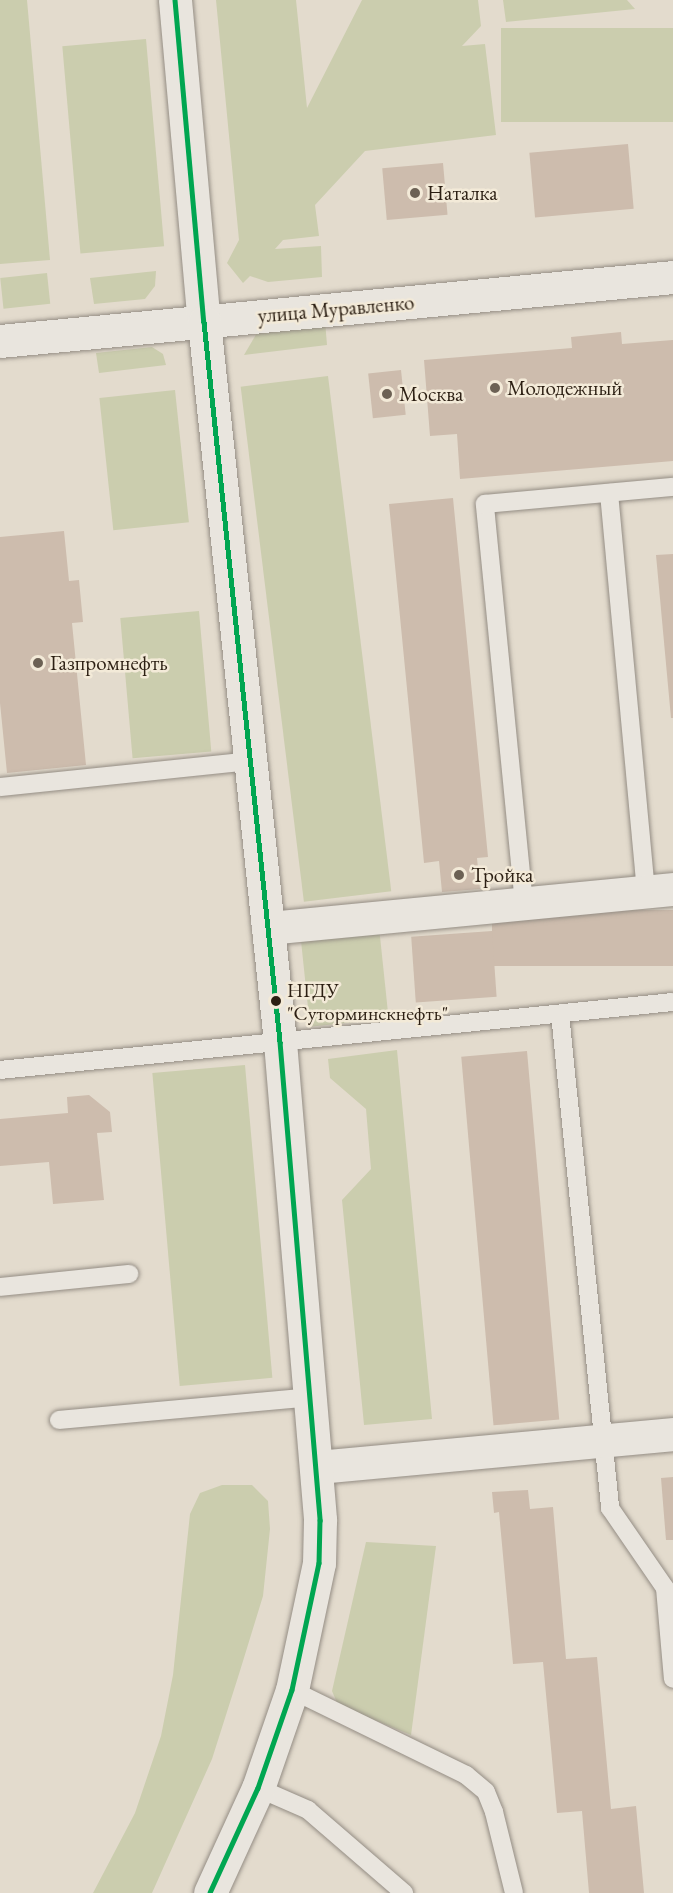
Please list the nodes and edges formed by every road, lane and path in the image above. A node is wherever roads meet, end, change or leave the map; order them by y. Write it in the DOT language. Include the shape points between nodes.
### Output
graph roads {
  1 [pos="175,0"];
  2 [pos="673,277"];
  3 [pos="204,322"];
  4 [pos="0,341"];
  5 [pos="673,487"];
  6 [pos="609,493"];
  7 [pos="251,761"];
  8 [pos="0,787"];
  9 [pos="660,891"];
  10 [pos="524,904"];
  11 [pos="268,928"];
  12 [pos="673,1002"];
  13 [pos="560,1014"];
  14 [pos="280,1042"];
  15 [pos="0,1070"];
  16 [pos="129,1274"];
  17 [pos="0,1287"];
  18 [pos="312,1396"];
  19 [pos="59,1420"];
  20 [pos="673,1434"];
  21 [pos="603,1440"];
  22 [pos="318,1467"];
  23 [pos="669,1588"];
  24 [pos="673,1679"];
  25 [pos="292,1690"];
  26 [pos="258,1788"];
  27 [pos="210,1893"];
  28 [pos="404,1893"];
  29 [pos="514,1893"];
  1 -- 3 [label="main road"];
  2 -- 3 [label="main road, улица Муравленко"];
  3 -- 4 [label="main road, улица Муравленко"];
  3 -- 7 [label="main road"];
  5 -- 6 [label="lane"];
  6 -- 9 [label="lane"];
  6 -- 10 [label="lane" via="485,504"];
  7 -- 8 [label="lane"];
  7 -- 11 [label="main road"];
  9 -- 10 [label="main road"];
  10 -- 11 [label="main road"];
  11 -- 14 [label="main road"];
  12 -- 13 [label="lane"];
  13 -- 14 [label="lane"];
  13 -- 21 [label="lane"];
  14 -- 15 [label="lane"];
  14 -- 18 [label="main road"];
  16 -- 17 [label="lane"];
  18 -- 19 [label="lane"];
  18 -- 22 [label="main road"];
  20 -- 21 [label="main road"];
  21 -- 22 [label="main road"];
  21 -- 23 [label="lane" via="610,1508"];
  22 -- 25 [label="main road" via="319,1563"];
  23 -- 24 [label="lane"];
  25 -- 26 [label="main road"];
  25 -- 29 [label="lane" via="466,1775 479,1786 494,1812"];
  26 -- 27 [label="main road"];
  26 -- 28 [label="lane" via="308,1810"];
}
